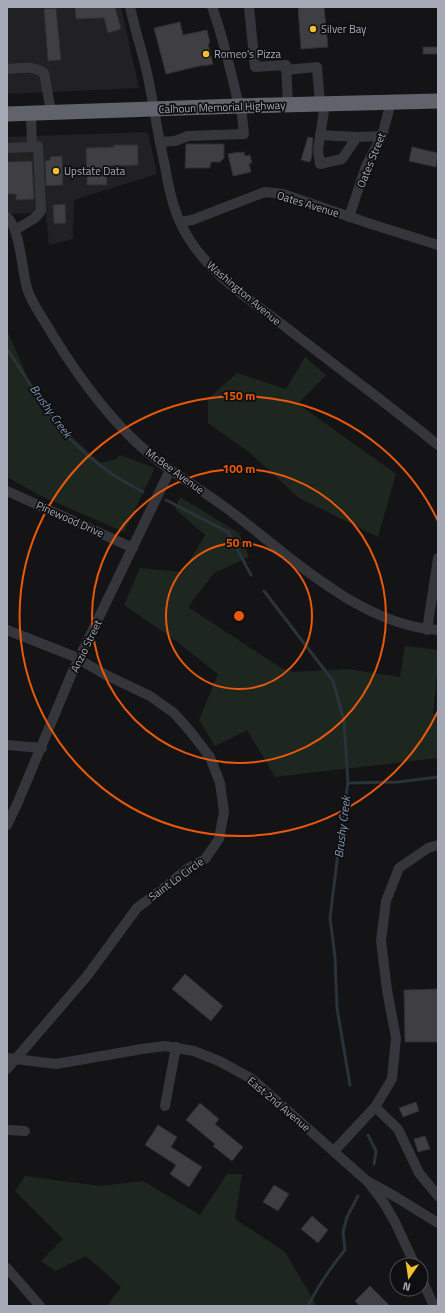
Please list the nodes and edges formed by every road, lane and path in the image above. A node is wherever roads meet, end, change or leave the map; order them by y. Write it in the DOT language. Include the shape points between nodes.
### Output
graph roads {
  1 [pos="130,7"];
  2 [pos="212,7"];
  3 [pos="248,7"];
  4 [pos="7,69"];
  5 [pos="286,70"];
  6 [pos="438,101"];
  7 [pos="391,102"];
  8 [pos="323,104"];
  9 [pos="288,105"];
  10 [pos="240,106"];
  11 [pos="153,109"];
  12 [pos="51,112"];
  13 [pos="31,113"];
  14 [pos="7,114"];
  15 [pos="320,135"];
  16 [pos="382,136"];
  17 [pos="357,137"];
  18 [pos="160,142"];
  19 [pos="32,147"];
  20 [pos="7,148"];
  21 [pos="7,217"];
  22 [pos="349,217"];
  23 [pos="180,222"];
  24 [pos="15,230"];
  25 [pos="438,245"];
  26 [pos="438,445"];
  27 [pos="170,470"];
  28 [pos="7,491"];
  29 [pos="133,548"];
  30 [pos="438,558"];
  31 [pos="7,630"];
  32 [pos="427,630"];
  33 [pos="438,630"];
  34 [pos="79,660"];
  35 [pos="7,745"];
  36 [pos="42,748"];
  37 [pos="7,825"];
  38 [pos="438,845"];
  39 [pos="176,1048"];
  40 [pos="11,1059"];
  41 [pos="7,1069"];
  42 [pos="165,1106"];
  43 [pos="375,1107"];
  44 [pos="7,1130"];
  45 [pos="25,1131"];
  46 [pos="334,1151"];
  47 [pos="367,1181"];
  48 [pos="438,1196"];
  49 [pos="438,1223"];
  50 [pos="411,1257"];
  51 [pos="7,1268"];
  52 [pos="429,1295"];
  53 [pos="40,1306"];
  54 [pos="434,1306"];
  1 -- 11 [label="street, Washington Avenue" via="148,76"];
  2 -- 10 [label="street"];
  3 -- 5 [label="street" via="255,67 286,65"];
  4 -- 12 [label="street" via="27,67 44,73"];
  5 -- 8 [label="street" via="317,67"];
  5 -- 9 [label="street"];
  6 -- 7 [label="highway, Calhoun Memorial Highway"];
  7 -- 8 [label="highway, Calhoun Memorial Highway"];
  7 -- 16 [label="street, Oates Street"];
  8 -- 9 [label="highway, Calhoun Memorial Highway"];
  8 -- 15 [label="street"];
  9 -- 10 [label="highway, Calhoun Memorial Highway"];
  10 -- 11 [label="highway, Calhoun Memorial Highway"];
  10 -- 18 [label="street" via="244,134 188,136 175,141"];
  11 -- 12 [label="highway, Calhoun Memorial Highway"];
  11 -- 18 [label="street, Washington Avenue"];
  12 -- 13 [label="highway, Calhoun Memorial Highway"];
  13 -- 14 [label="highway, Calhoun Memorial Highway"];
  13 -- 19 [label="street"];
  15 -- 17 [label="street"];
  15 -- 17 [label="street" via="320,164 342,159"];
  16 -- 17 [label="street"];
  16 -- 22 [label="street, Oates Street" via="366,166"];
  18 -- 23 [label="street, Washington Avenue" via="169,188"];
  19 -- 20 [label="street"];
  19 -- 24 [label="street" via="38,146 41,211 35,218"];
  21 -- 24 [label="street, McBee Avenue"];
  22 -- 23 [label="street, Oates Avenue" via="283,194 265,192 192,220"];
  22 -- 25 [label="street, Oates Avenue"];
  23 -- 26 [label="street, Washington Avenue" via="203,259 223,278"];
  24 -- 27 [label="street, McBee Avenue" via="27,290 43,319 85,384 106,410 136,442"];
  27 -- 29 [label="street, Anzio Street"];
  27 -- 32 [label="street, McBee Avenue" via="211,497 284,554 345,597 402,624"];
  28 -- 29 [label="street, Pinewood Drive"];
  29 -- 34 [label="street, Anzio Street"];
  30 -- 32 [label="street"];
  31 -- 34 [label="street, Saint Lo Circle"];
  32 -- 33 [label="street, McBee Avenue"];
  34 -- 36 [label="street, Anzio Street"];
  34 -- 40 [label="street, Saint Lo Circle" via="150,696 174,713 210,757 220,783 224,812 219,839 205,859 187,869 137,908 87,976"];
  35 -- 36 [label="street"];
  36 -- 37 [label="street, Anzio Street"];
  38 -- 43 [label="street" via="428,848 399,868 386,901 381,942 396,1038 392,1079"];
  39 -- 40 [label="street, East 2nd Avenue" via="165,1046 142,1049 56,1064"];
  39 -- 42 [label="street"];
  39 -- 46 [label="street, East 2nd Avenue" via="194,1051 219,1061 252,1079"];
  40 -- 41 [label="street"];
  43 -- 46 [label="street"];
  43 -- 48 [label="street" via="398,1129 418,1174"];
  44 -- 45 [label="street"];
  46 -- 47 [label="street, East 2nd Avenue"];
  47 -- 49 [label="street, East 2nd Avenue"];
  47 -- 50 [label="street" via="396,1222"];
  51 -- 53 [label="street"];
  52 -- 54 [label="street"];
}
